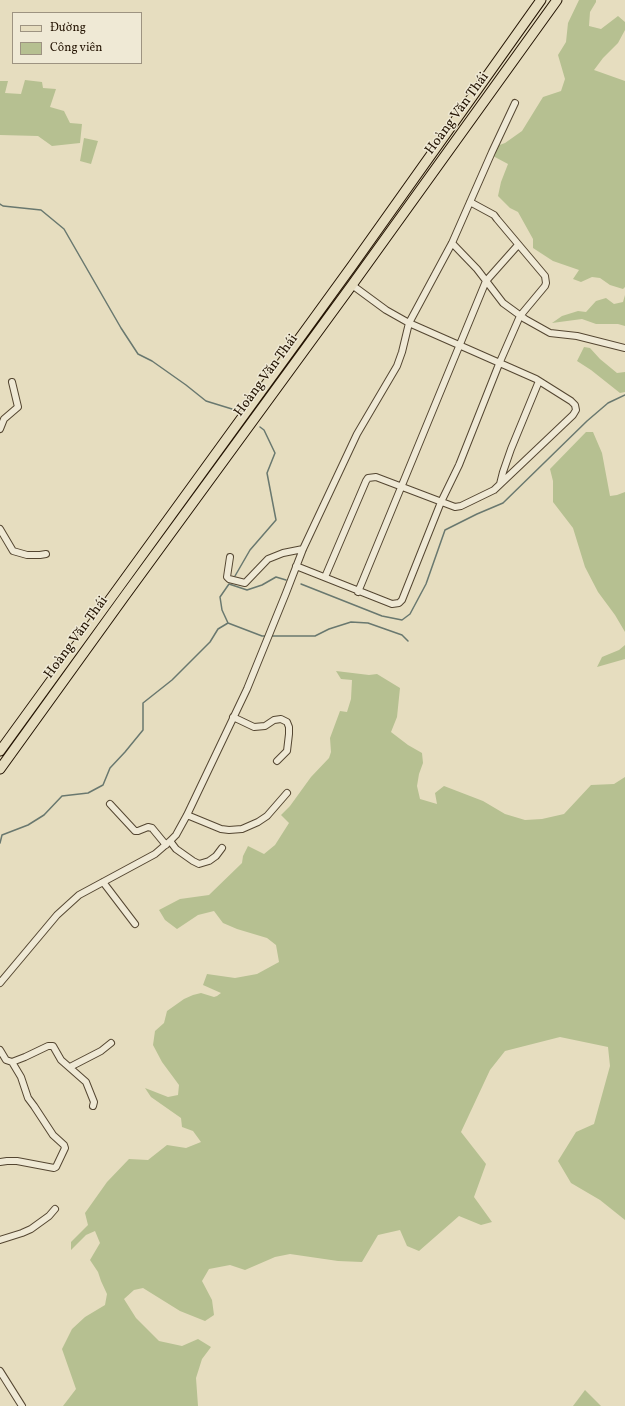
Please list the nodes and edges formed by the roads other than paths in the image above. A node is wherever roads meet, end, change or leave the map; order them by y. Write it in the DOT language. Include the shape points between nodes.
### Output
graph roads {
  1 [pos="541,0"];
  2 [pos="557,0"];
  3 [pos="516,103"];
  4 [pos="470,202"];
  5 [pos="452,243"];
  6 [pos="518,245"];
  7 [pos="343,278"];
  8 [pos="486,281"];
  9 [pos="352,285"];
  10 [pos="520,316"];
  11 [pos="409,323"];
  12 [pos="459,346"];
  13 [pos="625,348"];
  14 [pos="499,364"];
  15 [pos="539,381"];
  16 [pos="12,382"];
  17 [pos="0,429"];
  18 [pos="500,484"];
  19 [pos="401,487"];
  20 [pos="441,502"];
  21 [pos="0,529"];
  22 [pos="303,549"];
  23 [pos="46,554"];
  24 [pos="230,556"];
  25 [pos="296,566"];
  26 [pos="325,578"];
  27 [pos="358,592"];
  28 [pos="234,717"];
  29 [pos="0,751"];
  30 [pos="277,761"];
  31 [pos="0,769"];
  32 [pos="287,794"];
  33 [pos="110,804"];
  34 [pos="187,814"];
  35 [pos="168,843"];
  36 [pos="222,848"];
  37 [pos="103,882"];
  38 [pos="135,924"];
  39 [pos="0,983"];
  40 [pos="111,1043"];
  41 [pos="0,1050"];
  42 [pos="12,1062"];
  43 [pos="70,1067"];
  44 [pos="93,1106"];
  45 [pos="0,1162"];
  46 [pos="55,1209"];
  47 [pos="0,1240"];
  48 [pos="0,1371"];
  49 [pos="22,1406"];
  1 -- 7 [label="main road, Hoàng Văn Thái"];
  2 -- 9 [label="main road, Hoàng Văn Thái"];
  3 -- 4 [label="street"];
  4 -- 5 [label="street"];
  4 -- 6 [label="street" via="494,215"];
  5 -- 8 [label="street"];
  5 -- 11 [label="street"];
  6 -- 8 [label="street"];
  6 -- 10 [label="street" via="545,276 546,283"];
  7 -- 9 [label="main road"];
  7 -- 29 [label="main road, Hoàng Văn Thái"];
  8 -- 10 [label="street" via="503,303"];
  8 -- 12 [label="street"];
  9 -- 11 [label="street"];
  9 -- 31 [label="main road, Hoàng Văn Thái"];
  10 -- 13 [label="street" via="550,333 577,336"];
  10 -- 14 [label="street"];
  11 -- 12 [label="street"];
  11 -- 22 [label="street" via="397,366 357,434"];
  12 -- 14 [label="street"];
  12 -- 19 [label="street"];
  14 -- 15 [label="street"];
  14 -- 20 [label="street" via="459,465"];
  15 -- 18 [label="street" via="510,449"];
  15 -- 18 [label="street" via="571,401 576,410"];
  16 -- 17 [label="street" via="18,407 4,419"];
  18 -- 20 [label="street" via="494,490 461,506 455,507"];
  19 -- 20 [label="street"];
  19 -- 26 [label="street" via="376,477 366,480"];
  19 -- 27 [label="street"];
  20 -- 27 [label="street" via="402,600 392,604"];
  21 -- 23 [label="street" via="13,551 27,555"];
  22 -- 24 [label="street" via="283,552 268,559 245,583 226,577"];
  22 -- 25 [label="street"];
  25 -- 26 [label="street"];
  25 -- 28 [label="street"];
  26 -- 27 [label="street"];
  28 -- 30 [label="street" via="254,727 265,726 281,718 287,722 290,734 287,751"];
  28 -- 34 [label="street"];
  32 -- 34 [label="street" via="267,816 242,829 221,829"];
  33 -- 35 [label="street" via="135,831 152,828"];
  34 -- 35 [label="street" via="176,835"];
  35 -- 36 [label="street" via="199,864 212,859"];
  35 -- 37 [label="street" via="155,854"];
  37 -- 38 [label="street"];
  37 -- 39 [label="street" via="79,896 57,916"];
  40 -- 43 [label="street"];
  41 -- 42 [label="street" via="6,1060"];
  42 -- 43 [label="street" via="42,1048 53,1046 61,1060"];
  42 -- 45 [label="street" via="21,1077 28,1098 65,1148 54,1168 17,1161"];
  43 -- 44 [label="street" via="86,1082 94,1102"];
  46 -- 47 [label="street" via="31,1229"];
  48 -- 49 [label="street"];
}
